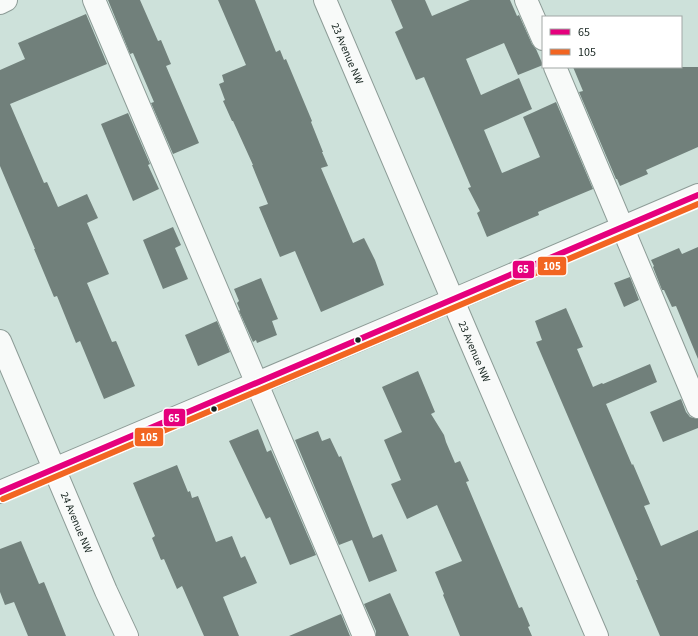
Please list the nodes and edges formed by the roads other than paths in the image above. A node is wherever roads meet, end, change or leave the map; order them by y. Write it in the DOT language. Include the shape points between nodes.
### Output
graph roads {
  1 [pos="6,0"];
  2 [pos="94,0"];
  3 [pos="326,0"];
  4 [pos="526,0"];
  5 [pos="0,3"];
  6 [pos="542,37"];
  7 [pos="555,68"];
  8 [pos="698,195"];
  9 [pos="623,227"];
  10 [pos="453,300"];
  11 [pos="0,341"];
  12 [pos="257,383"];
  13 [pos="698,407"];
  14 [pos="54,469"];
  15 [pos="0,492"];
  16 [pos="127,636"];
  17 [pos="364,636"];
  18 [pos="597,636"];
  1 -- 5 [label="street"];
  2 -- 12 [label="street"];
  3 -- 10 [label="street, 23 Avenue NW"];
  4 -- 6 [label="street"];
  7 -- 9 [label="street"];
  8 -- 9 [label="street"];
  9 -- 10 [label="street"];
  9 -- 13 [label="street"];
  10 -- 12 [label="street"];
  10 -- 18 [label="street, 23 Avenue NW"];
  11 -- 14 [label="street, 24 Avenue NW"];
  12 -- 14 [label="street"];
  12 -- 17 [label="street"];
  14 -- 15 [label="street"];
  14 -- 16 [label="street, 24 Avenue NW"];
}
